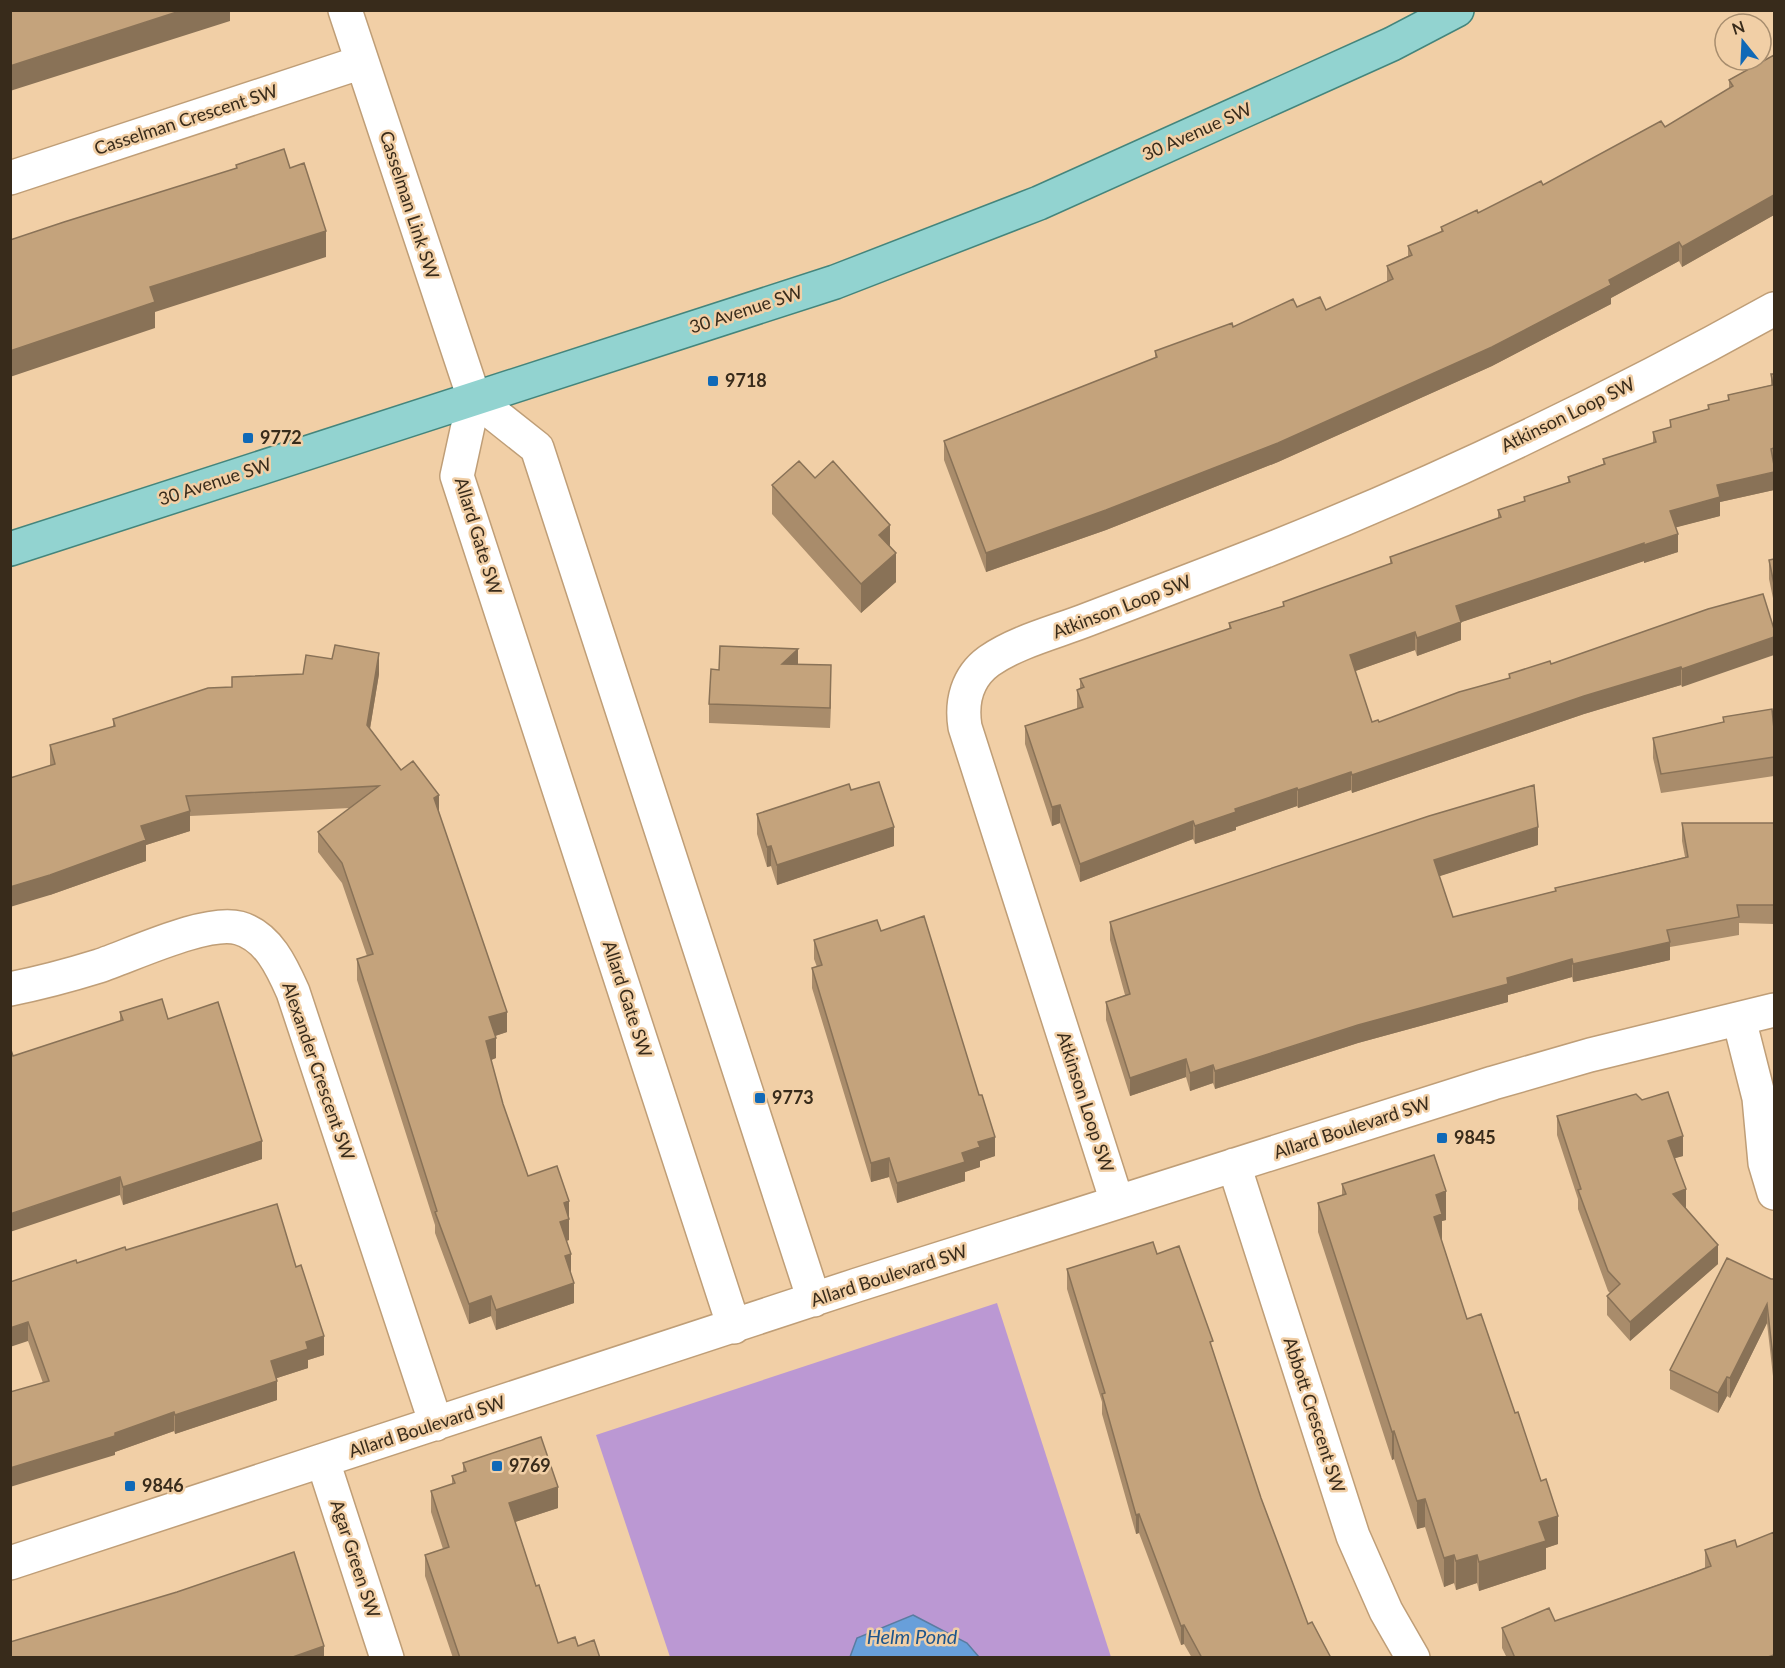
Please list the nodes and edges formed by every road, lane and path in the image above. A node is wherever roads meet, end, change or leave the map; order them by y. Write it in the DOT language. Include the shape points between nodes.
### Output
graph roads {
  1 [pos="345,10"];
  2 [pos="1457,10"];
  3 [pos="362,62"];
  4 [pos="10,178"];
  5 [pos="1774,309"];
  6 [pos="474,398"];
  7 [pos="10,549"];
  8 [pos="10,989"];
  9 [pos="1774,1010"];
  10 [pos="1739,1018"];
  11 [pos="1234,1165"];
  12 [pos="1774,1193"];
  13 [pos="1117,1202"];
  14 [pos="814,1300"];
  15 [pos="734,1327"];
  16 [pos="436,1424"];
  17 [pos="323,1461"];
  18 [pos="10,1563"];
  19 [pos="387,1658"];
  20 [pos="1413,1658"];
  1 -- 3 [label="street, Casselman Link SW"];
  2 -- 6 [label="main road, 30 Avenue SW" via="1392,44 1039,203 835,282"];
  3 -- 4 [label="street, Casselman Crescent SW"];
  3 -- 6 [label="street, Casselman Link SW"];
  5 -- 13 [label="street, Atkinson Loop SW" via="1640,381 1415,489 1013,649 988,662 971,681 962,709 965,727"];
  6 -- 7 [label="main road, 30 Avenue SW"];
  6 -- 14 [label="street" via="537,448"];
  6 -- 15 [label="street, Allard Gate SW" via="457,476"];
  8 -- 16 [label="street, Alexander Crescent SW" via="98,966 216,927 238,927 258,937 283,969 294,992"];
  9 -- 10 [label="street, Allard Boulevard SW"];
  10 -- 11 [label="street, Allard Boulevard SW" via="1493,1083"];
  10 -- 12 [label="street" via="1759,1098 1765,1163"];
  11 -- 13 [label="street, Allard Boulevard SW"];
  11 -- 20 [label="street, Abbott Crescent SW" via="1353,1536 1386,1611"];
  13 -- 14 [label="street, Allard Boulevard SW"];
  14 -- 15 [label="street, Allard Boulevard SW"];
  15 -- 16 [label="street, Allard Boulevard SW"];
  16 -- 17 [label="street, Allard Boulevard SW"];
  17 -- 18 [label="street, Allard Boulevard SW"];
  17 -- 19 [label="street, Agar Green SW"];
}
